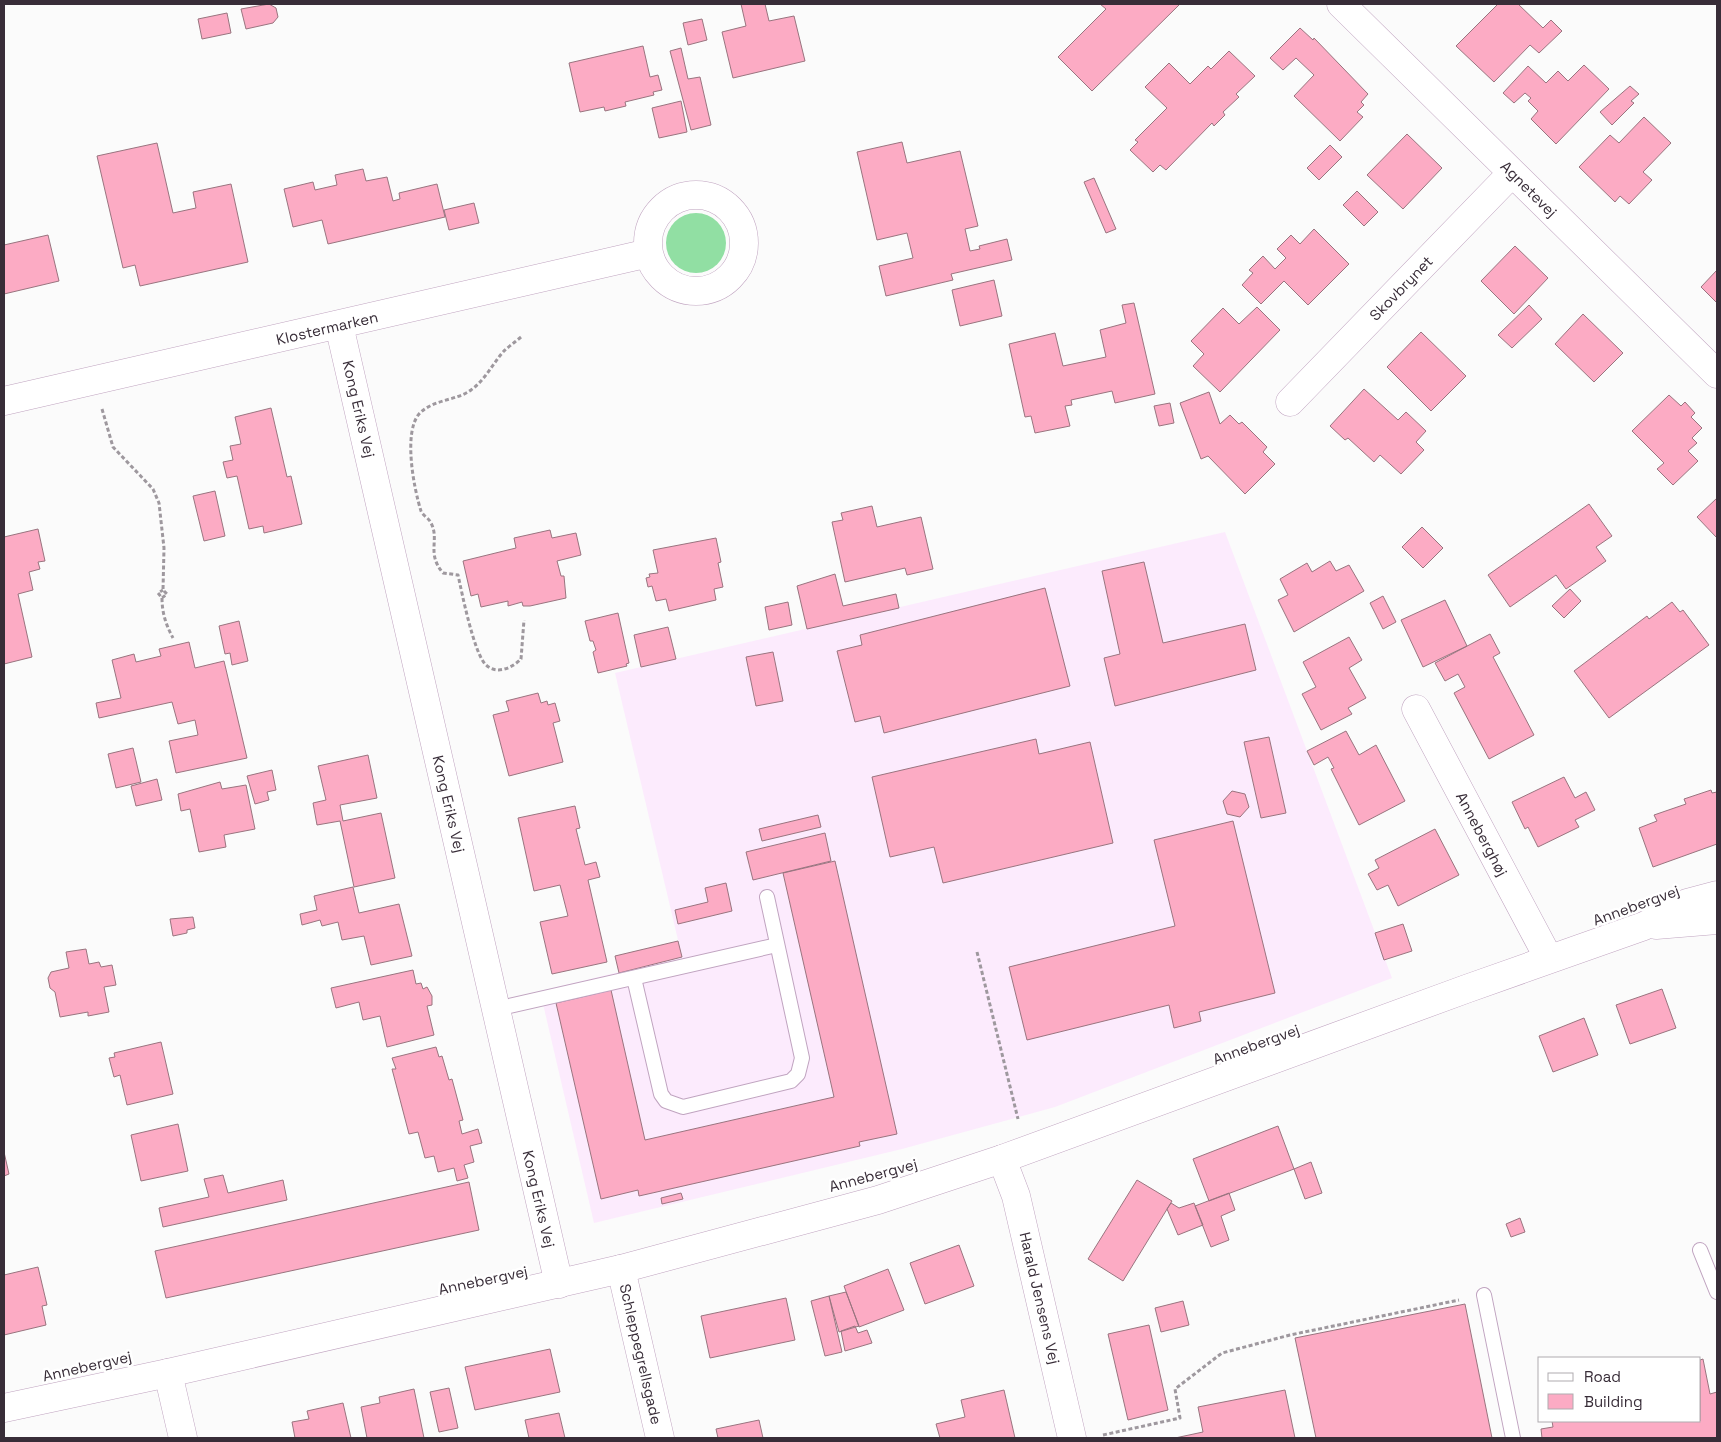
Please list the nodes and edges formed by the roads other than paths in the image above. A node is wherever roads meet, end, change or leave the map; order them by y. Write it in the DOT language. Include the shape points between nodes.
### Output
graph roads {
  1 [pos="1341,4"];
  2 [pos="1512,173"];
  3 [pos="649,254"];
  4 [pos="339,325"];
  5 [pos="1717,374"];
  6 [pos="4,401"];
  7 [pos="1290,402"];
  8 [pos="1416,709"];
  9 [pos="1717,895"];
  10 [pos="767,897"];
  11 [pos="1717,920"];
  12 [pos="1644,926"];
  13 [pos="777,944"];
  14 [pos="1549,959"];
  15 [pos="634,978"];
  16 [pos="496,1009"];
  17 [pos="1002,1159"];
  18 [pos="1700,1250"];
  19 [pos="621,1269"];
  20 [pos="558,1284"];
  21 [pos="1717,1292"];
  22 [pos="1484,1295"];
  23 [pos="168,1373"];
  24 [pos="4,1408"];
  25 [pos="183,1438"];
  26 [pos="660,1438"];
  27 [pos="1072,1438"];
  28 [pos="1513,1438"];
  1 -- 2 [label="street, Agnetevej"];
  2 -- 5 [label="street, Agnetevej"];
  2 -- 7 [label="street, Skovbrynet"];
  3 -- 4 [label="street, Klostermarken"];
  4 -- 6 [label="street, Klostermarken"];
  4 -- 16 [label="street, Kong Eriks Vej"];
  8 -- 14 [label="street, Anneberghøj"];
  9 -- 12 [label="street, Annebergvej" via="1687,903"];
  10 -- 13 [label="lane"];
  11 -- 12 [label="street, Annebergvej"];
  12 -- 14 [label="street, Annebergvej"];
  13 -- 15 [label="lane"];
  13 -- 15 [label="lane" via="802,1058 798,1074 782,1085 683,1108 666,1101 661,1094"];
  14 -- 17 [label="street, Annebergvej"];
  15 -- 16 [label="lane"];
  16 -- 20 [label="street, Kong Eriks Vej"];
  17 -- 19 [label="street, Annebergvej" via="878,1200"];
  17 -- 27 [label="street, Harald Jensens Vej" via="1016,1196"];
  18 -- 21 [label="lane"];
  19 -- 20 [label="street, Annebergvej"];
  19 -- 26 [label="street, Schleppegrellsgade"];
  20 -- 23 [label="street, Annebergvej"];
  22 -- 28 [label="lane"];
  23 -- 24 [label="street, Annebergvej"];
  23 -- 25 [label="street"];
}
